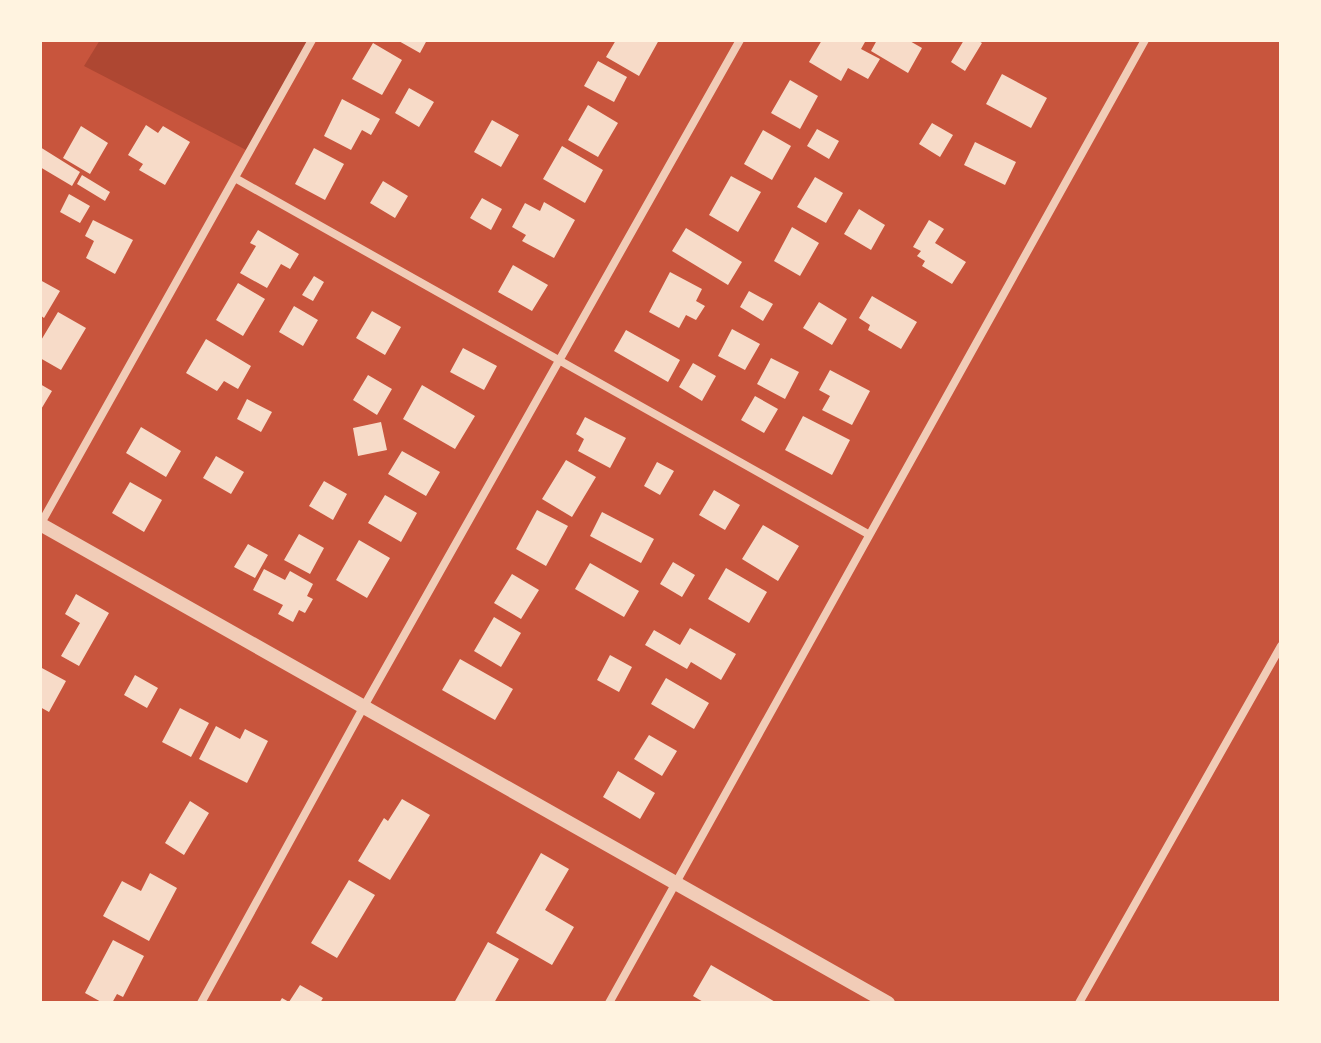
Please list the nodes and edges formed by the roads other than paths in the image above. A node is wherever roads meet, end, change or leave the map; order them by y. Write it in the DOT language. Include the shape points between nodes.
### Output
graph roads {
  1 [pos="312,40"];
  2 [pos="740,40"];
  3 [pos="1145,40"];
  4 [pos="235,178"];
  5 [pos="560,361"];
  6 [pos="40,525"];
  7 [pos="868,534"];
  8 [pos="1281,646"];
  9 [pos="363,708"];
  10 [pos="674,882"];
  11 [pos="201,1003"];
  12 [pos="609,1003"];
  13 [pos="888,1003"];
  14 [pos="1079,1003"];
  1 -- 4 [label="street"];
  2 -- 5 [label="street"];
  3 -- 7 [label="street"];
  4 -- 5 [label="street"];
  4 -- 6 [label="street"];
  5 -- 7 [label="street"];
  5 -- 9 [label="street"];
  6 -- 9 [label="street"];
  7 -- 10 [label="street"];
  8 -- 14 [label="street"];
  9 -- 10 [label="street"];
  9 -- 11 [label="street"];
  10 -- 12 [label="street"];
  10 -- 13 [label="street"];
}
